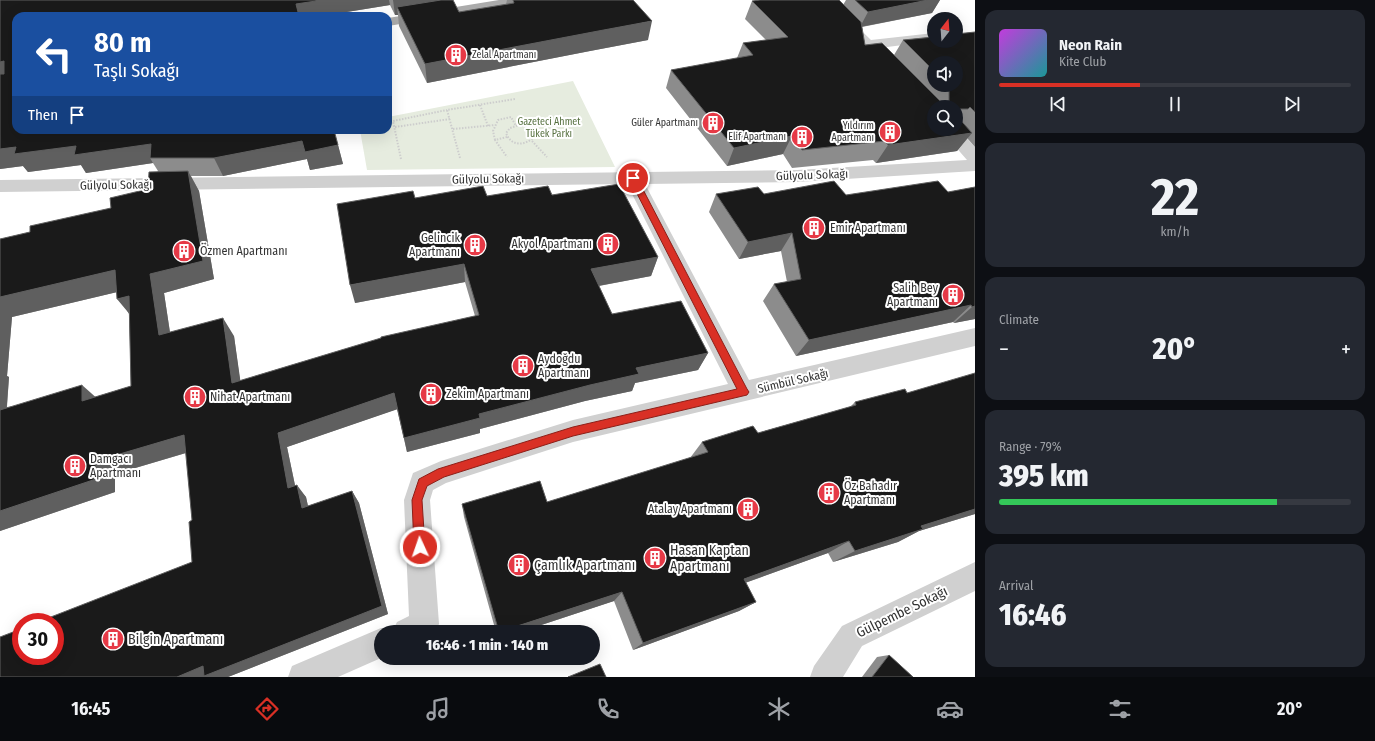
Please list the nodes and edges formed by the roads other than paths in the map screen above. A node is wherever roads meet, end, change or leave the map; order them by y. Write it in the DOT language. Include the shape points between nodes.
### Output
graph roads {
  1 [pos="524,0"];
  2 [pos="822,0"];
  3 [pos="392,21"];
  4 [pos="927,38"];
  5 [pos="868,45"];
  6 [pos="896,74"];
  7 [pos="955,136"];
  8 [pos="975,158"];
  9 [pos="975,165"];
  10 [pos="633,178"];
  11 [pos="0,186"];
  12 [pos="975,337"];
  13 [pos="744,392"];
  14 [pos="975,576"];
  15 [pos="422,625"];
  16 [pos="374,646"];
  17 [pos="303,677"];
  18 [pos="825,677"];
  1 -- 3 [label="main road"];
  2 -- 5 [label="street"];
  4 -- 5 [label="street"];
  5 -- 6 [label="street"];
  7 -- 8 [label="street"];
  9 -- 10 [label="street, Gülyolu Sokağı" via="797,176"];
  10 -- 11 [label="street, Gülyolu Sokağı"];
  10 -- 13 [label="street"];
  12 -- 13 [label="street, Sümbül Sokağı"];
  13 -- 15 [label="street, Sümbül Sokağı" via="573,431 441,473 422,482 417,500 424,624"];
  14 -- 18 [label="street, Gülpembe Sokağı" via="852,636"];
  16 -- 17 [label="street"];
}
